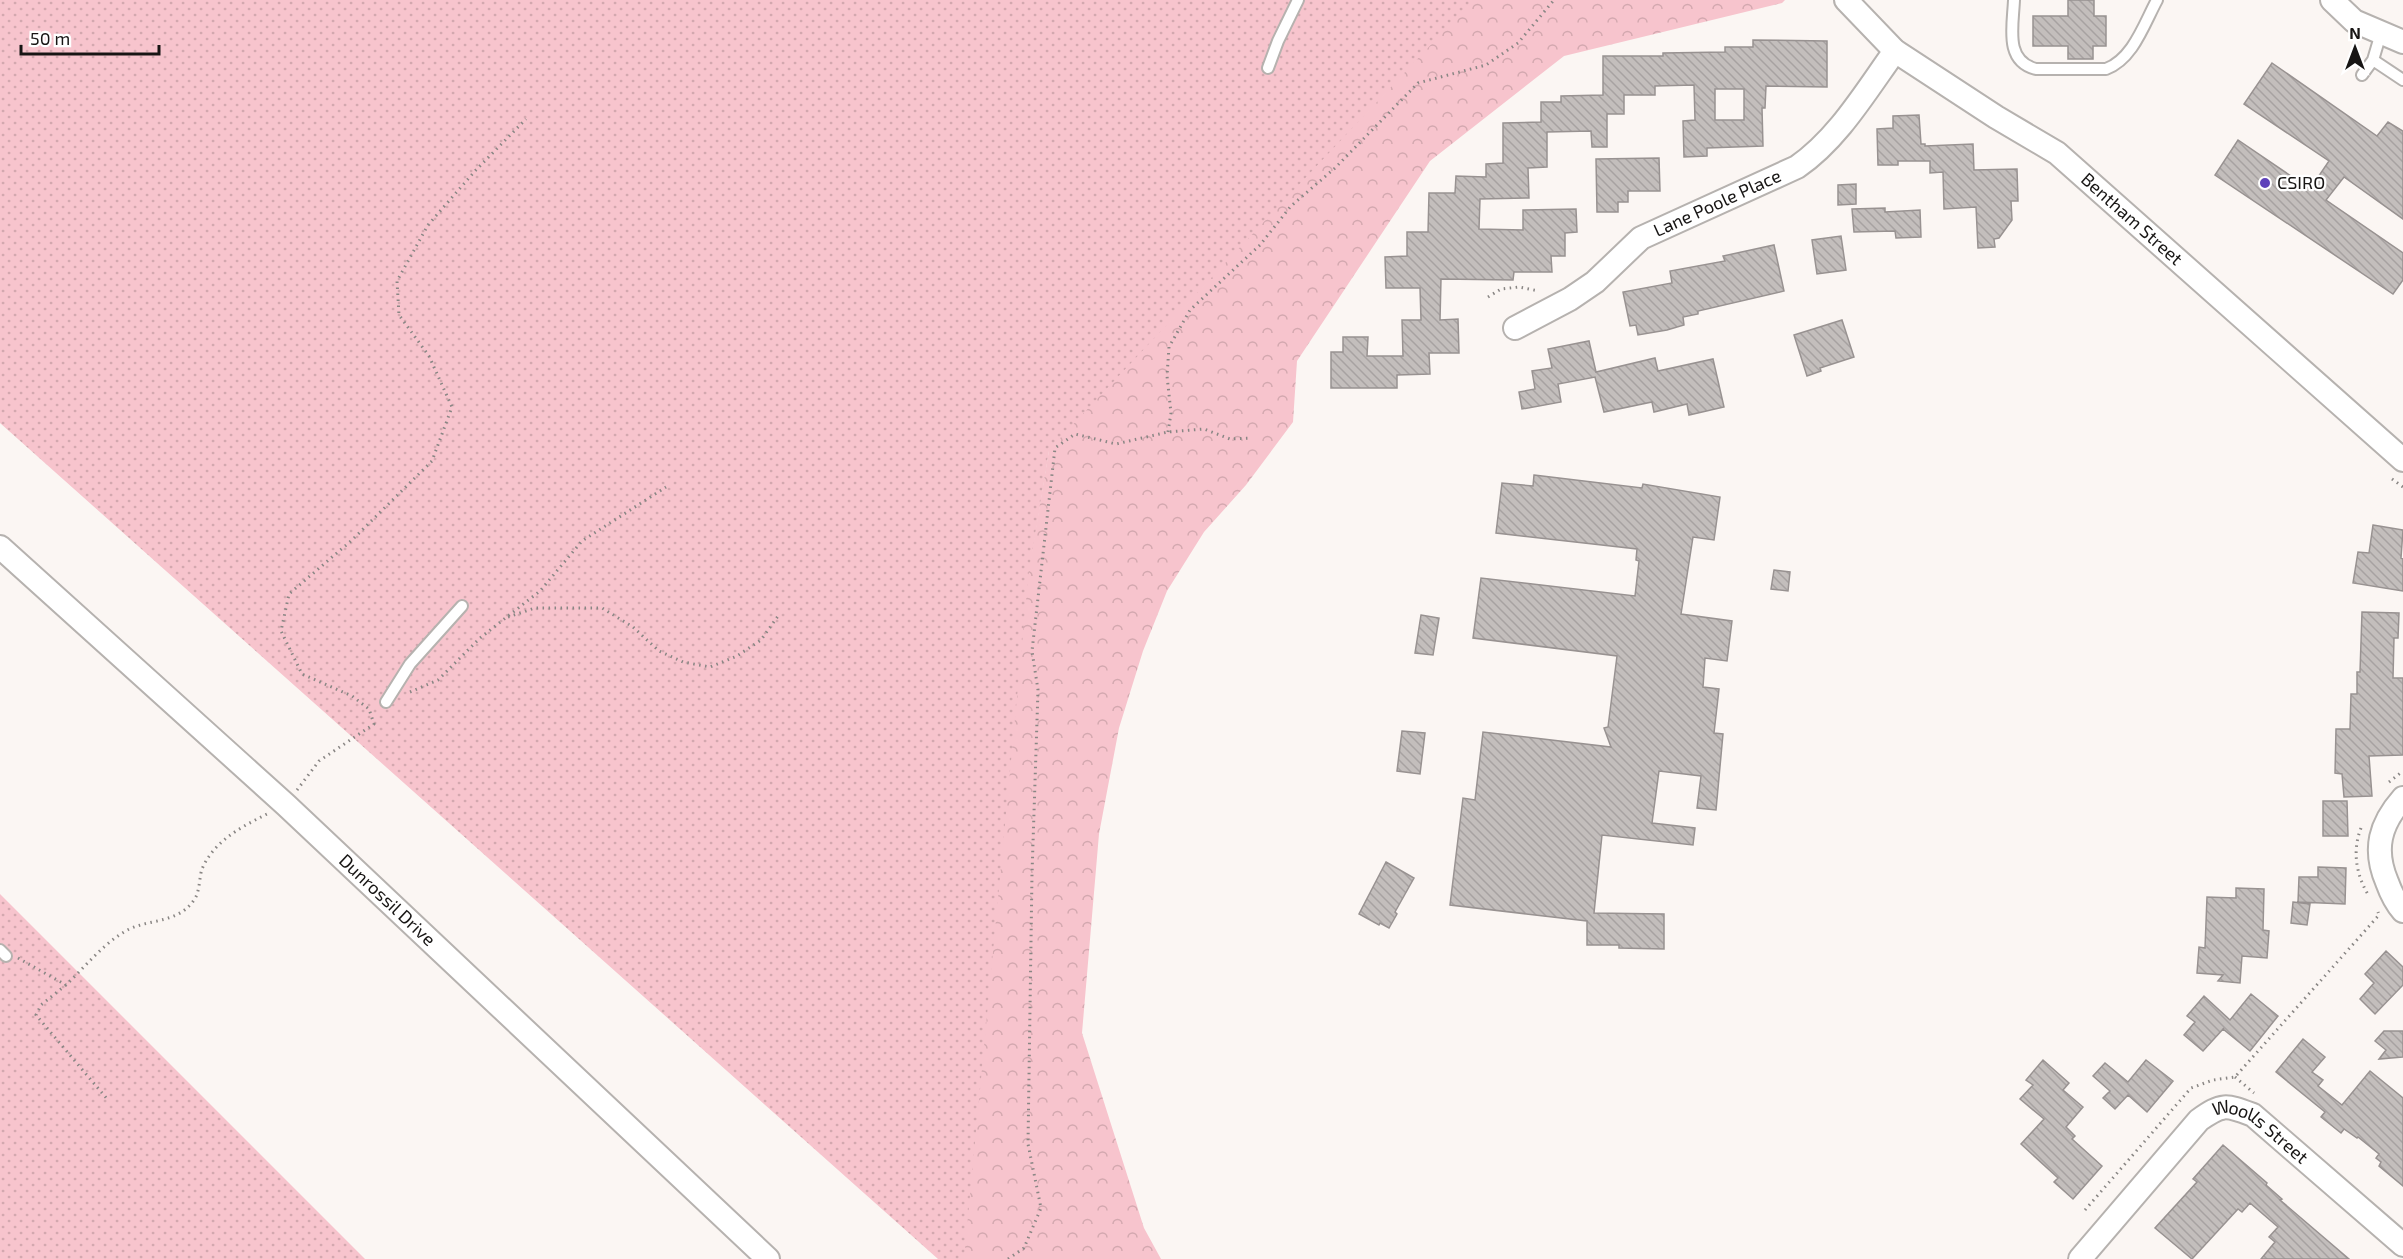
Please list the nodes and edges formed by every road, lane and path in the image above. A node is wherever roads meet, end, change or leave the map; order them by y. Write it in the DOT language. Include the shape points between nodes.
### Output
graph roads {
  1 [pos="1298,0"];
  2 [pos="1554,0"];
  3 [pos="1846,0"];
  4 [pos="2014,0"];
  5 [pos="2157,0"];
  6 [pos="2332,0"];
  7 [pos="2381,33"];
  8 [pos="2403,42"];
  9 [pos="1895,51"];
  10 [pos="2373,60"];
  11 [pos="1268,68"];
  12 [pos="2362,75"];
  13 [pos="2403,80"];
  14 [pos="526,119"];
  15 [pos="1515,328"];
  16 [pos="1168,432"];
  17 [pos="1251,438"];
  18 [pos="2403,460"];
  19 [pos="666,487"];
  20 [pos="0,547"];
  21 [pos="462,606"];
  22 [pos="778,616"];
  23 [pos="504,619"];
  24 [pos="386,702"];
  25 [pos="369,708"];
  26 [pos="2403,771"];
  27 [pos="2394,793"];
  28 [pos="286,805"];
  29 [pos="2362,826"];
  30 [pos="2403,911"];
  31 [pos="3,953"];
  32 [pos="66,985"];
  33 [pos="108,1100"];
  34 [pos="2085,1210"];
  35 [pos="2403,1245"];
  36 [pos="768,1259"];
  37 [pos="1008,1259"];
  38 [pos="2080,1259"];
  1 -- 11 [label="lane"];
  2 -- 16 [label="path" via="1518,43 1486,65 1418,83 1335,168 1291,206 1260,245 1190,310 1169,347"];
  3 -- 9 [label="street, Bentham Street"];
  4 -- 5 [label="lane" via="2013,48 2018,60 2027,67 2106,69 2126,57"];
  6 -- 7 [label="street" via="2354,21"];
  7 -- 8 [label="street"];
  7 -- 10 [label="lane"];
  9 -- 15 [label="street, Lane Poole Place" via="1812,158 1641,238 1595,282"];
  9 -- 18 [label="street, Bentham Street" via="2057,153"];
  10 -- 12 [label="lane"];
  10 -- 13 [label="lane"];
  14 -- 25 [label="path" via="428,225 397,281 399,315 429,356 452,407 432,461 352,540 289,594 281,630 302,674 352,696"];
  16 -- 17 [label="path" via="1204,429 1230,439"];
  16 -- 37 [label="path" via="1116,444 1075,434 1055,448 1032,651 1038,690 1028,1144 1041,1208 1023,1248"];
  19 -- 23 [label="path" via="582,542 540,591"];
  20 -- 28 [label="street, Dunrossil Drive"];
  21 -- 24 [label="lane" via="410,664"];
  22 -- 23 [label="path" via="761,640 710,667 683,662 660,651 633,627 602,608 535,608"];
  23 -- 24 [label="path" via="438,680"];
  24 -- 25 [label="path"];
  25 -- 28 [label="path" via="375,724 319,761"];
  26 -- 27 [label="path"];
  27 -- 30 [label="street" via="2379,853 2380,866 2395,903"];
  28 -- 32 [label="path" via="244,826 214,847 202,870 195,900 173,918 125,931"];
  28 -- 36 [label="street, Dunrossil Drive"];
  29 -- 34 [label="path" via="2356,866 2379,915 2235,1077 2191,1088"];
  31 -- 32 [label="path"];
  32 -- 33 [label="path" via="41,1005 36,1015"];
  35 -- 38 [label="street, Woolls Street" via="2253,1114 2229,1106 2214,1109 2199,1120"];
}
